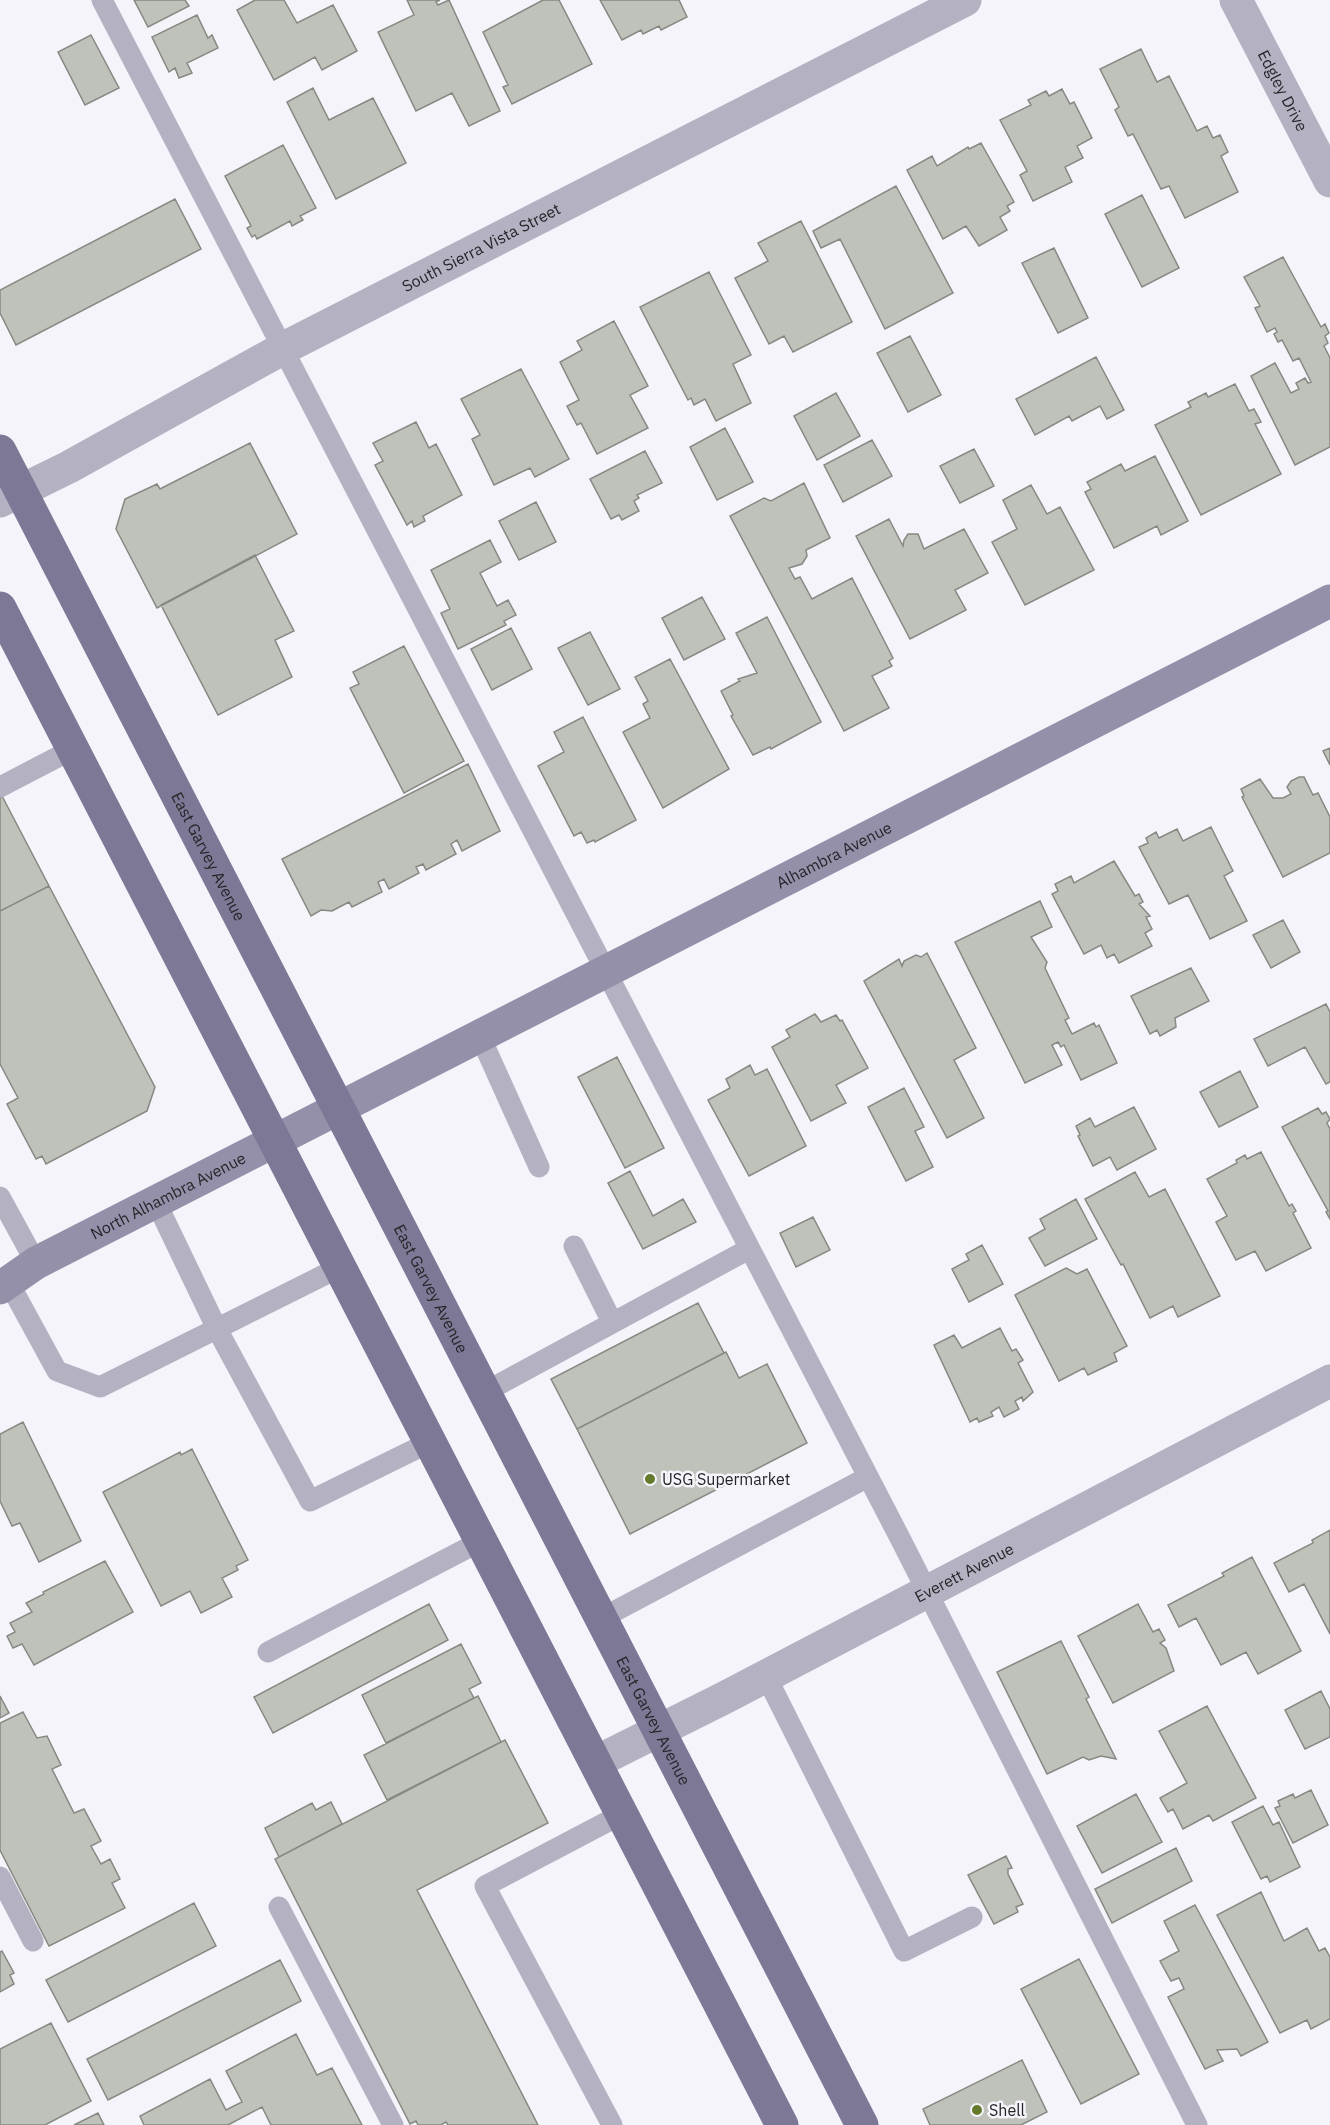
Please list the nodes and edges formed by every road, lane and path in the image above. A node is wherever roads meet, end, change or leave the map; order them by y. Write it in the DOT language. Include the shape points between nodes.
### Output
graph roads {
  1 [pos="102,0"];
  2 [pos="965,0"];
  3 [pos="1236,0"];
  4 [pos="1330,181"];
  5 [pos="282,349"];
  6 [pos="0,451"];
  7 [pos="10,496"];
  8 [pos="1330,601"];
  9 [pos="3,622"];
  10 [pos="73,749"];
  11 [pos="0,787"];
  12 [pos="605,973"];
  13 [pos="480,1036"];
  14 [pos="339,1108"];
  15 [pos="275,1141"];
  16 [pos="539,1167"];
  17 [pos="0,1197"];
  18 [pos="156,1202"];
  19 [pos="574,1246"];
  20 [pos="749,1249"];
  21 [pos="36,1263"];
  22 [pos="340,1267"];
  23 [pos="4,1286"];
  24 [pos="612,1322"];
  25 [pos="217,1329"];
  26 [pos="1330,1382"];
  27 [pos="484,1392"];
  28 [pos="430,1442"];
  29 [pos="868,1478"];
  30 [pos="481,1541"];
  31 [pos="927,1592"];
  32 [pos="602,1618"];
  33 [pos="268,1652"];
  34 [pos="766,1676"];
  35 [pos="658,1730"];
  36 [pos="596,1762"];
  37 [pos="622,1814"];
  38 [pos="0,1877"];
  39 [pos="279,1907"];
  40 [pos="972,1917"];
  41 [pos="33,1941"];
  42 [pos="393,2125"];
  43 [pos="612,2125"];
  44 [pos="782,2125"];
  45 [pos="862,2125"];
  46 [pos="1197,2125"];
  1 -- 5 [label="lane"];
  2 -- 5 [label="street, South Sierra Vista Street"];
  3 -- 4 [label="street, Edgley Drive"];
  5 -- 7 [label="street, South Sierra Vista Street"];
  5 -- 12 [label="lane"];
  6 -- 7 [label="main road, East Garvey Avenue"];
  7 -- 14 [label="main road, East Garvey Avenue"];
  8 -- 12 [label="street, Alhambra Avenue"];
  9 -- 10 [label="main road"];
  10 -- 11 [label="lane"];
  10 -- 15 [label="main road"];
  12 -- 13 [label="street, Alhambra Avenue"];
  12 -- 20 [label="lane"];
  13 -- 14 [label="street, Alhambra Avenue"];
  13 -- 16 [label="lane"];
  14 -- 15 [label="street, North Alhambra Avenue"];
  14 -- 27 [label="main road, East Garvey Avenue"];
  15 -- 18 [label="street, North Alhambra Avenue"];
  15 -- 22 [label="main road"];
  17 -- 21 [label="lane"];
  18 -- 21 [label="street, North Alhambra Avenue"];
  18 -- 25 [label="lane"];
  19 -- 24 [label="lane"];
  20 -- 24 [label="lane"];
  20 -- 29 [label="lane"];
  21 -- 23 [label="street, North Alhambra Avenue"];
  22 -- 25 [label="lane"];
  22 -- 28 [label="main road"];
  23 -- 25 [label="lane" via="57,1371 100,1387"];
  24 -- 27 [label="lane"];
  25 -- 28 [label="lane" via="309,1501"];
  26 -- 31 [label="street, Everett Avenue"];
  27 -- 32 [label="main road, East Garvey Avenue"];
  28 -- 30 [label="main road"];
  29 -- 31 [label="lane"];
  29 -- 32 [label="lane"];
  30 -- 33 [label="lane"];
  30 -- 36 [label="main road"];
  31 -- 34 [label="street, Everett Avenue"];
  31 -- 46 [label="lane"];
  32 -- 35 [label="main road, East Garvey Avenue"];
  34 -- 35 [label="street, Everett Avenue"];
  34 -- 40 [label="lane" via="904,1951"];
  35 -- 36 [label="street, Everett Avenue"];
  35 -- 45 [label="main road, East Garvey Avenue"];
  36 -- 37 [label="main road"];
  37 -- 43 [label="lane" via="485,1886"];
  37 -- 44 [label="main road"];
  38 -- 41 [label="lane"];
  39 -- 42 [label="lane"];
}
